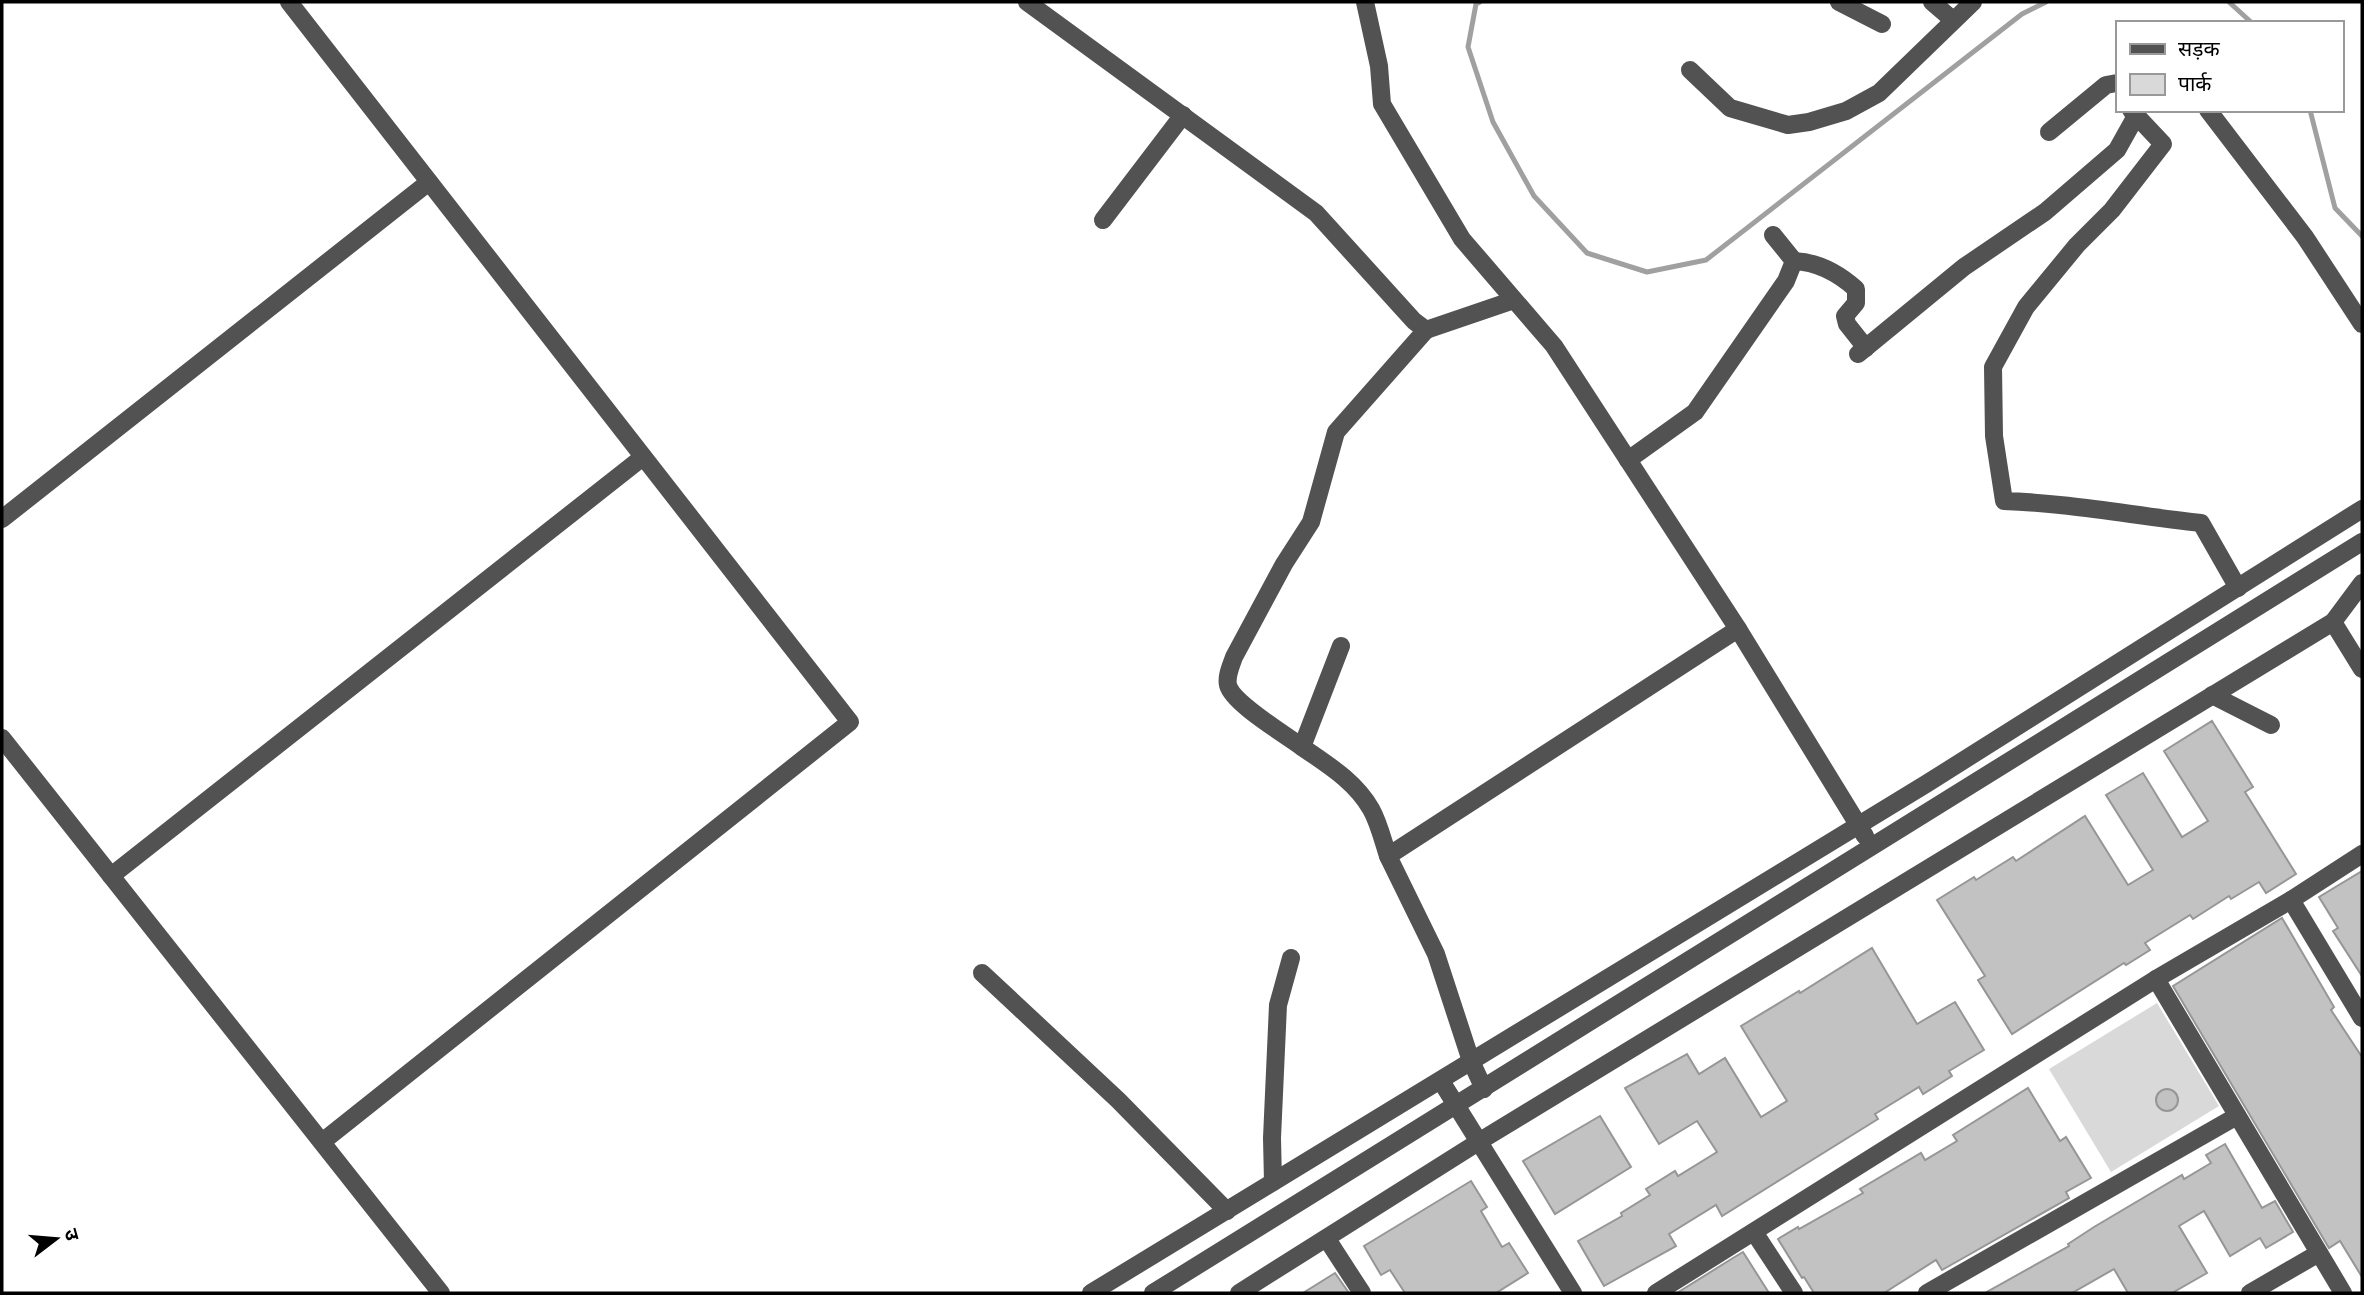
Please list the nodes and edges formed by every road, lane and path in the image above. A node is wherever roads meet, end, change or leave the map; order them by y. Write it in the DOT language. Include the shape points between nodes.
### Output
graph roads {
  1 [pos="289,2"];
  2 [pos="1365,2"];
  3 [pos="1839,2"];
  4 [pos="1932,2"];
  5 [pos="1973,2"];
  6 [pos="1032,3"];
  7 [pos="1953,20"];
  8 [pos="1882,24"];
  9 [pos="1690,70"];
  10 [pos="2114,88"];
  11 [pos="2210,112"];
  12 [pos="2133,113"];
  13 [pos="1183,115"];
  14 [pos="2049,132"];
  15 [pos="429,182"];
  16 [pos="1103,220"];
  17 [pos="1773,235"];
  18 [pos="1794,261"];
  19 [pos="1514,300"];
  20 [pos="2362,324"];
  21 [pos="1426,330"];
  22 [pos="643,457"];
  23 [pos="1628,460"];
  24 [pos="2362,509"];
  25 [pos="2,519"];
  26 [pos="2362,542"];
  27 [pos="2362,583"];
  28 [pos="2238,588"];
  29 [pos="2333,622"];
  30 [pos="1738,629"];
  31 [pos="1341,646"];
  32 [pos="2362,669"];
  33 [pos="2213,695"];
  34 [pos="2270,725"];
  35 [pos="2,738"];
  36 [pos="1302,747"];
  37 [pos="1859,825"];
  38 [pos="1872,848"];
  39 [pos="2362,854"];
  40 [pos="1388,856"];
  41 [pos="111,876"];
  42 [pos="2291,900"];
  43 [pos="1291,958"];
  44 [pos="982,973"];
  45 [pos="2156,979"];
  46 [pos="2362,1018"];
  47 [pos="1471,1061"];
  48 [pos="1441,1081"];
  49 [pos="1484,1089"];
  50 [pos="1458,1105"];
  51 [pos="2237,1116"];
  52 [pos="1480,1141"];
  53 [pos="322,1143"];
  54 [pos="1273,1182"];
  55 [pos="1227,1211"];
  56 [pos="1754,1232"];
  57 [pos="1327,1239"];
  58 [pos="2319,1253"];
  59 [pos="410,1255"];
  60 [pos="430,1293"];
  61 [pos="441,1293"];
  62 [pos="1091,1293"];
  63 [pos="1153,1293"];
  64 [pos="1239,1293"];
  65 [pos="1362,1293"];
  66 [pos="1573,1293"];
  67 [pos="1656,1293"];
  68 [pos="1794,1293"];
  69 [pos="1927,1293"];
  70 [pos="2250,1293"];
  71 [pos="2343,1293"];
  1 -- 15 [label="street"];
  2 -- 19 [label="street" via="1382,104 1462,239"];
  3 -- 8 [label="street"];
  4 -- 7 [label="street"];
  5 -- 7 [label="street"];
  6 -- 13 [label="street"];
  7 -- 9 [label="street" via="1879,93 1846,111 1808,122 1788,125 1730,108"];
  10 -- 14 [label="street"];
  11 -- 20 [label="street" via="2305,237"];
  12 -- 18 [label="street" via="2117,150 2045,212 1964,267 1862,351 1845,316 1856,303 1856,289 1815,262"];
  12 -- 28 [label="street" via="2163,144 2026,307 1993,367 1994,436 2004,501 2201,523"];
  13 -- 16 [label="street"];
  13 -- 21 [label="street" via="1316,213"];
  15 -- 22 [label="street"];
  15 -- 25 [label="street"];
  17 -- 18 [label="street"];
  18 -- 23 [label="street" via="1786,281 1695,412"];
  19 -- 21 [label="street"];
  19 -- 23 [label="street" via="1554,346"];
  21 -- 36 [label="street" via="1336,432 1311,522 1284,564 1229,673 1228,687 1237,699"];
  22 -- 41 [label="street"];
  22 -- 53 [label="street" via="850,722"];
  23 -- 30 [label="street"];
  24 -- 28 [label="street"];
  26 -- 38 [label="street"];
  27 -- 29 [label="street"];
  28 -- 37 [label="street"];
  29 -- 32 [label="street"];
  29 -- 33 [label="street"];
  30 -- 37 [label="street"];
  30 -- 40 [label="street"];
  31 -- 36 [label="street"];
  33 -- 34 [label="street"];
  33 -- 52 [label="street"];
  35 -- 41 [label="street"];
  36 -- 40 [label="street" via="1341,773 1357,790 1372,810"];
  37 -- 38 [label="street"];
  37 -- 47 [label="street"];
  38 -- 49 [label="street"];
  39 -- 42 [label="street"];
  40 -- 47 [label="street" via="1436,954"];
  41 -- 53 [label="street"];
  42 -- 45 [label="street"];
  42 -- 46 [label="street"];
  43 -- 54 [label="street" via="1278,1005"];
  44 -- 55 [label="street" via="1118,1100"];
  45 -- 51 [label="street"];
  45 -- 56 [label="street"];
  47 -- 48 [label="street"];
  47 -- 49 [label="street"];
  48 -- 50 [label="street"];
  48 -- 54 [label="street"];
  49 -- 50 [label="street"];
  50 -- 52 [label="street"];
  50 -- 63 [label="street"];
  51 -- 58 [label="street"];
  51 -- 69 [label="street"];
  52 -- 57 [label="street"];
  52 -- 66 [label="street"];
  53 -- 59 [label="street"];
  54 -- 55 [label="street"];
  55 -- 62 [label="street"];
  56 -- 67 [label="street"];
  56 -- 68 [label="street"];
  57 -- 64 [label="street"];
  57 -- 65 [label="street"];
  58 -- 70 [label="street"];
  58 -- 71 [label="street"];
  59 -- 60 [label="street"];
  59 -- 61 [label="street"];
}
